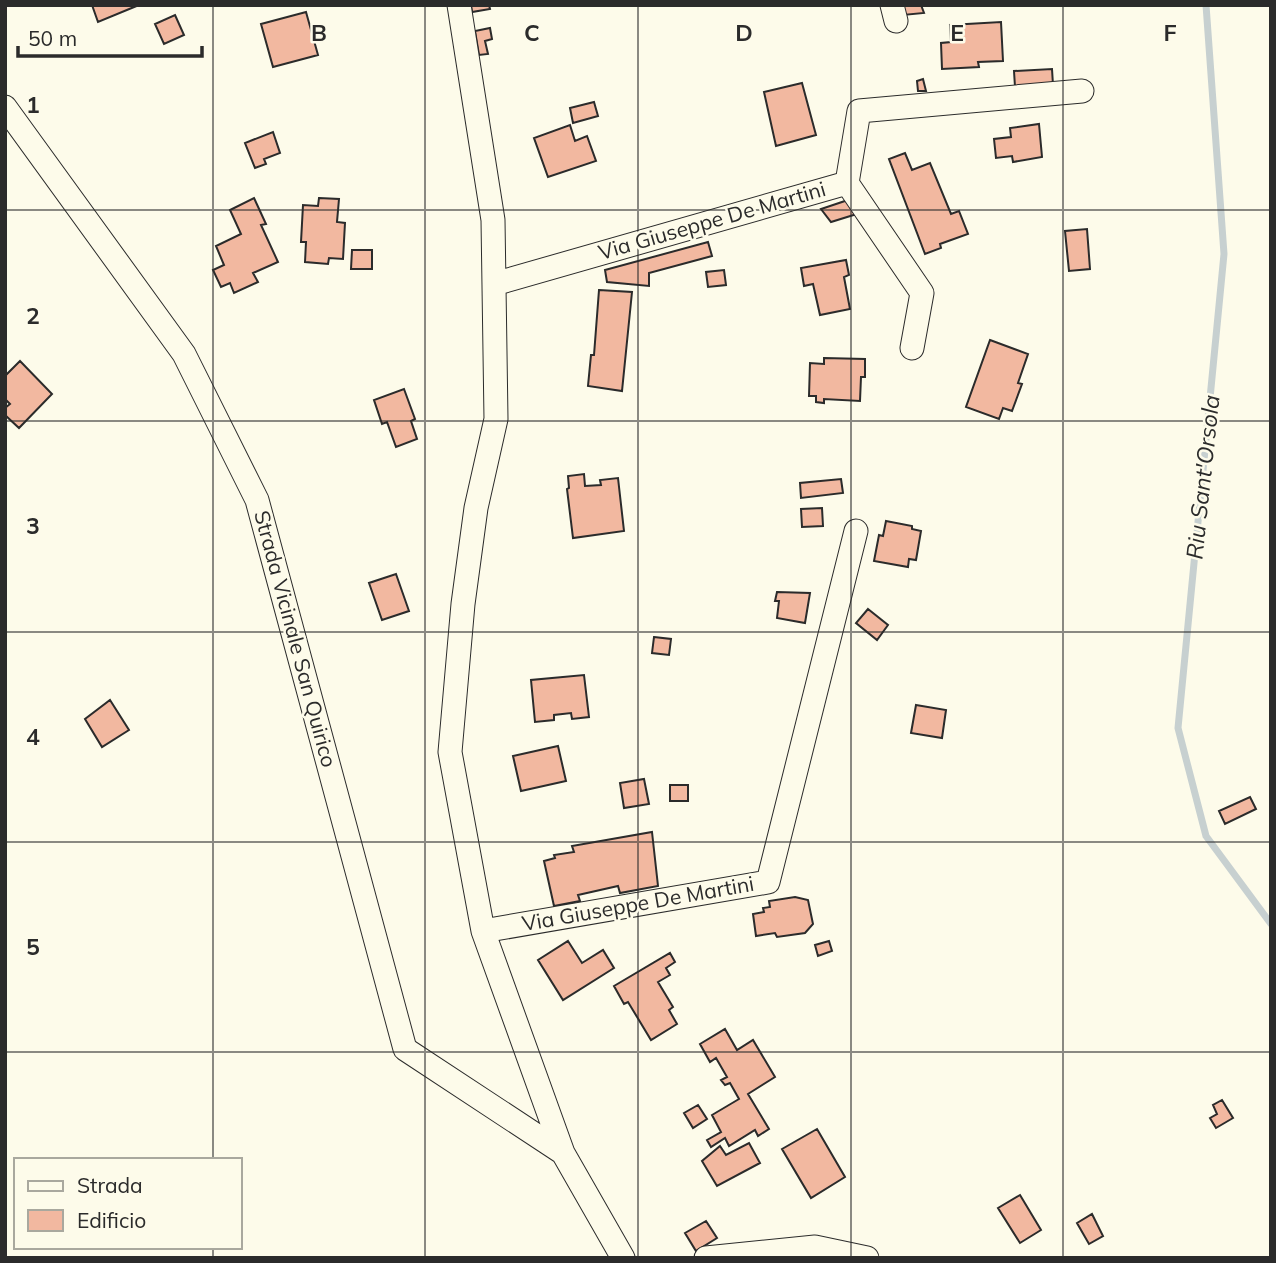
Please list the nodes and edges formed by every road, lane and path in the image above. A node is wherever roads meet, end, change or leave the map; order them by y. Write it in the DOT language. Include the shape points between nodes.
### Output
graph roads {
  1 [pos="459,5"];
  2 [pos="1082,91"];
  3 [pos="5,107"];
  4 [pos="847,183"];
  5 [pos="494,284"];
  6 [pos="912,348"];
  7 [pos="856,530"];
  8 [pos="483,931"];
  9 [pos="563,1153"];
  10 [pos="623,1258"];
  11 [pos="706,1258"];
  12 [pos="867,1258"];
  1 -- 5 [label="street" via="493,220"];
  2 -- 4 [label="street, Via Giuseppe De Martini" via="859,111"];
  3 -- 9 [label="street, Strada Vicinale San Quirico" via="184,354 257,500 405,1049"];
  4 -- 5 [label="street, Via Giuseppe De Martini"];
  4 -- 6 [label="street" via="922,293"];
  5 -- 8 [label="street" via="496,419 476,508 450,752"];
  7 -- 8 [label="street, Via Giuseppe De Martini" via="768,882"];
  8 -- 9 [label="street"];
  9 -- 10 [label="street"];
  11 -- 12 [label="street" via="815,1247"];
}
